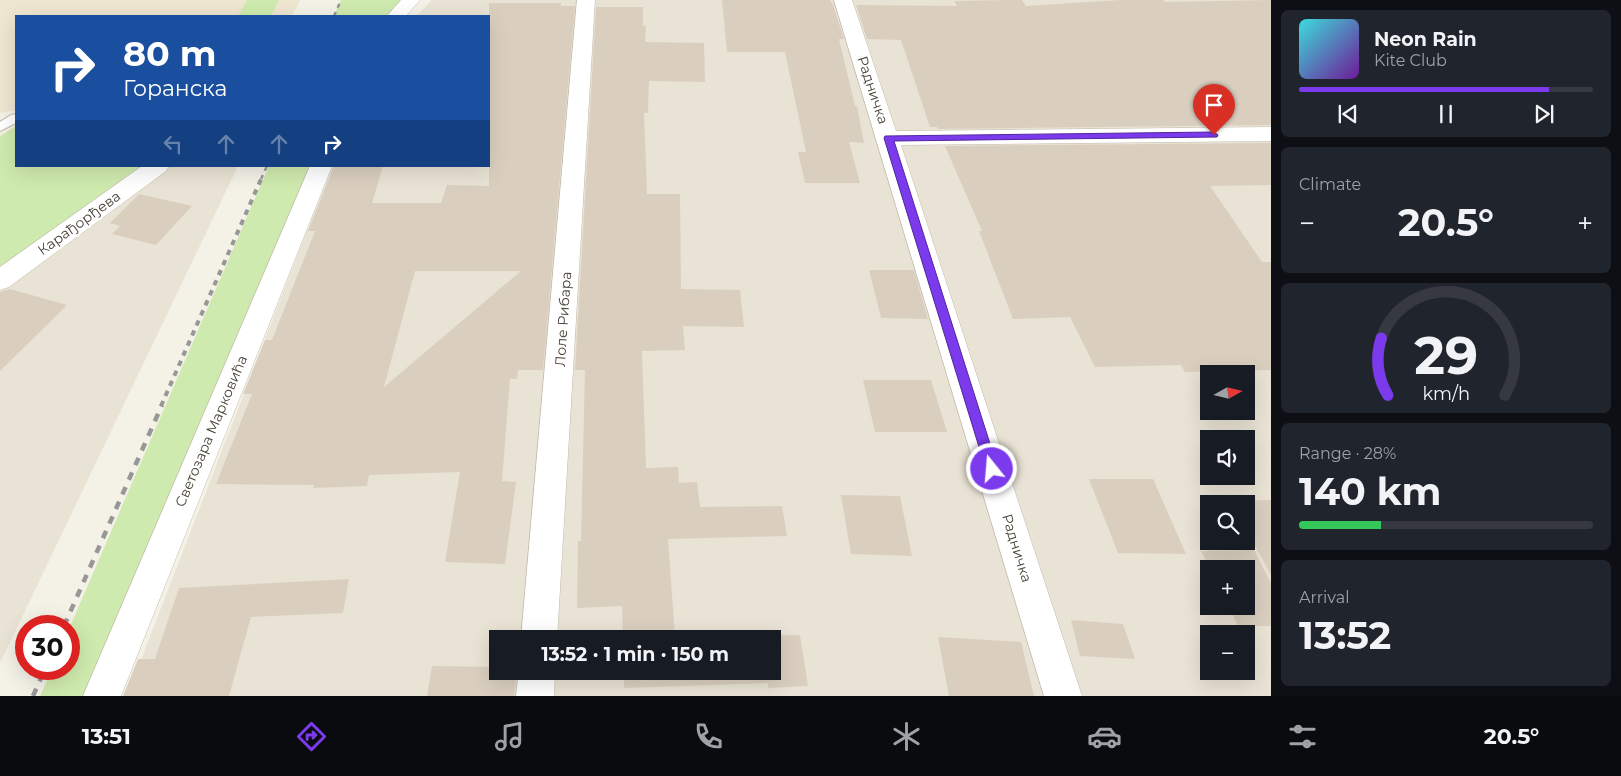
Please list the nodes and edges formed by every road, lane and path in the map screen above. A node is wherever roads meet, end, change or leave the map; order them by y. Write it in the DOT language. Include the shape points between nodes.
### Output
graph roads {
  1 [pos="411,0"];
  2 [pos="586,0"];
  3 [pos="843,0"];
  4 [pos="397,15"];
  5 [pos="15,118"];
  6 [pos="0,127"];
  7 [pos="1271,134"];
  8 [pos="888,138"];
  9 [pos="157,167"];
  10 [pos="321,167"];
  11 [pos="0,280"];
  12 [pos="540,630"];
  13 [pos="536,680"];
  14 [pos="102,696"];
  15 [pos="535,696"];
  16 [pos="1062,696"];
  1 -- 4 [label="street"];
  2 -- 12 [label="street, Лоле Рибара"];
  3 -- 8 [label="street, Радничка"];
  5 -- 6 [label="lane"];
  7 -- 8 [label="street"];
  8 -- 16 [label="street, Радничка"];
  9 -- 11 [label="street, Карађорђева"];
  10 -- 14 [label="street, Светозара Марковића"];
  13 -- 15 [label="street"];
}
